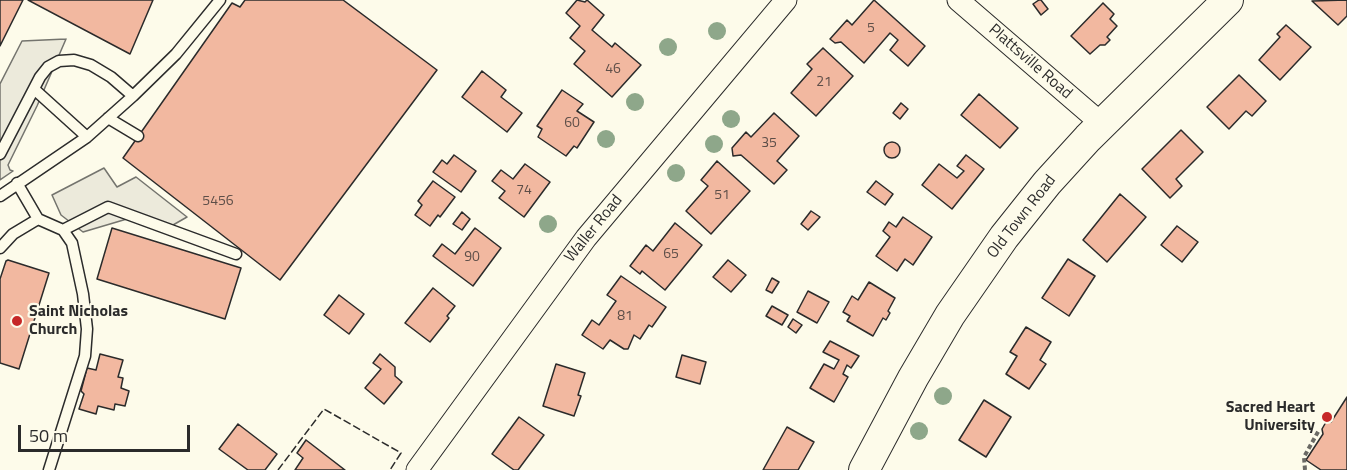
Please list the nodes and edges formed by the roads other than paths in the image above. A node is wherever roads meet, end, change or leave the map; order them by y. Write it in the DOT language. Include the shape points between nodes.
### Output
graph roads {
  1 [pos="220,0"];
  2 [pos="786,0"];
  3 [pos="958,0"];
  4 [pos="1228,0"];
  5 [pos="34,89"];
  6 [pos="133,96"];
  7 [pos="108,118"];
  8 [pos="1102,124"];
  9 [pos="138,136"];
  10 [pos="87,137"];
  11 [pos="0,154"];
  12 [pos="17,183"];
  13 [pos="0,196"];
  14 [pos="38,219"];
  15 [pos="63,230"];
  16 [pos="0,248"];
  17 [pos="236,254"];
  18 [pos="49,470"];
  19 [pos="417,470"];
  20 [pos="864,470"];
  1 -- 6 [label="lane" via="177,54"];
  2 -- 19 [label="street, Waller Road" via="586,238"];
  3 -- 8 [label="street, Plattsville Road"];
  4 -- 8 [label="main road, Old Town Road"];
  5 -- 6 [label="lane" via="48,67 74,60 92,65"];
  5 -- 10 [label="lane"];
  5 -- 11 [label="lane"];
  6 -- 7 [label="lane"];
  7 -- 9 [label="lane"];
  7 -- 10 [label="lane"];
  8 -- 20 [label="main road, Old Town Road" via="1004,237 950,315"];
  10 -- 12 [label="lane"];
  12 -- 13 [label="lane"];
  12 -- 14 [label="lane"];
  14 -- 15 [label="lane"];
  14 -- 16 [label="lane" via="13,234"];
  15 -- 17 [label="lane" via="108,207"];
  15 -- 18 [label="lane" via="72,243 87,329 85,356"];
}
